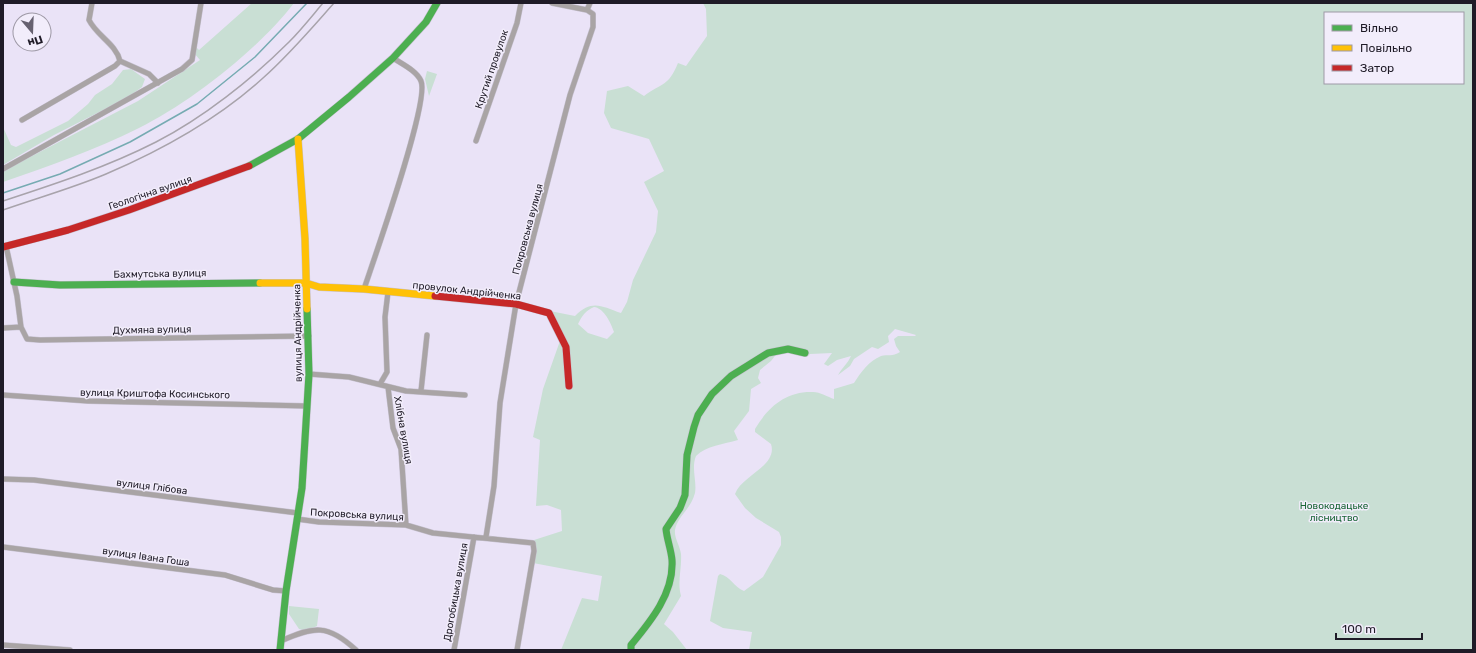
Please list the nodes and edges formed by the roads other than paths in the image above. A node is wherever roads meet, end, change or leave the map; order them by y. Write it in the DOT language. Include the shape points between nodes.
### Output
graph roads {
  1 [pos="92,3"];
  2 [pos="200,3"];
  3 [pos="437,3"];
  4 [pos="521,3"];
  5 [pos="552,3"];
  6 [pos="590,3"];
  7 [pos="588,10"];
  8 [pos="393,58"];
  9 [pos="120,61"];
  10 [pos="158,83"];
  11 [pos="22,120"];
  12 [pos="298,139"];
  13 [pos="476,141"];
  14 [pos="3,169"];
  15 [pos="4,247"];
  16 [pos="14,282"];
  17 [pos="306,283"];
  18 [pos="364,289"];
  19 [pos="388,292"];
  20 [pos="516,304"];
  21 [pos="21,327"];
  22 [pos="3,328"];
  23 [pos="427,335"];
  24 [pos="309,336"];
  25 [pos="806,354"];
  26 [pos="309,374"];
  27 [pos="380,384"];
  28 [pos="569,386"];
  29 [pos="388,387"];
  30 [pos="421,391"];
  31 [pos="3,395"];
  32 [pos="465,395"];
  33 [pos="307,406"];
  34 [pos="3,479"];
  35 [pos="298,516"];
  36 [pos="406,525"];
  37 [pos="474,537"];
  38 [pos="486,537"];
  39 [pos="3,548"];
  40 [pos="286,591"];
  41 [pos="281,642"];
  42 [pos="3,645"];
  43 [pos="70,650"];
  44 [pos="280,650"];
  45 [pos="356,650"];
  46 [pos="454,650"];
  47 [pos="517,650"];
  48 [pos="631,650"];
  1 -- 9 [label="street" via="88,20 94,30 118,54"];
  2 -- 10 [label="street" via="192,60"];
  3 -- 8 [label="street" via="426,22"];
  4 -- 13 [label="street, Крутий провулок" via="517,23"];
  5 -- 7 [label="street"];
  6 -- 7 [label="street"];
  7 -- 20 [label="street, Покровська вулиця" via="593,14 593,27 572,88"];
  8 -- 12 [label="street"];
  8 -- 18 [label="street" via="418,76 423,87 415,128"];
  9 -- 10 [label="street" via="149,74"];
  9 -- 11 [label="street"];
  10 -- 14 [label="street"];
  12 -- 15 [label="street, Геологічна вулиця" via="256,163 191,188 68,230"];
  12 -- 17 [label="street, вулиця Андрійченка"];
  15 -- 16 [label="street"];
  16 -- 17 [label="street, Бахмутська вулиця" via="60,285"];
  16 -- 21 [label="street"];
  17 -- 18 [label="street, провулок Андрійченка" via="319,287"];
  17 -- 24 [label="street, вулиця Андрійченка"];
  18 -- 19 [label="street, провулок Андрійченка"];
  19 -- 20 [label="street, провулок Андрійченка"];
  19 -- 27 [label="street" via="385,324 387,372"];
  20 -- 28 [label="street, провулок Андрійченка" via="549,313 566,347"];
  20 -- 38 [label="street, Покровська вулиця" via="500,403 494,486"];
  21 -- 22 [label="street"];
  21 -- 24 [label="street, Духмяна вулиця" via="27,339"];
  23 -- 30 [label="street"];
  24 -- 26 [label="street, вулиця Андрійченка"];
  25 -- 48 [label="street" via="785,349 764,356 727,378 704,404 694,426 687,454 683,501 666,530 672,560 664,599 655,616 631,645"];
  26 -- 27 [label="street" via="349,377"];
  26 -- 33 [label="street, вулиця Андрійченка"];
  27 -- 29 [label="street"];
  29 -- 30 [label="street"];
  29 -- 36 [label="street, Хлібна вулиця" via="393,428 401,449"];
  30 -- 32 [label="street"];
  31 -- 33 [label="street, вулиця Криштофа Косинського" via="88,401"];
  33 -- 35 [label="street, вулиця Андрійченка"];
  34 -- 35 [label="street, вулиця Глібова" via="34,480"];
  35 -- 36 [label="street, Покровська вулиця" via="327,522"];
  35 -- 40 [label="street, вулиця Андрійченка"];
  36 -- 37 [label="street, Покровська вулиця" via="432,534"];
  37 -- 38 [label="street, Покровська вулиця"];
  37 -- 46 [label="street, Дрогобицька вулиця"];
  38 -- 47 [label="street, Покровська вулиця" via="533,542 534,551"];
  39 -- 40 [label="street, вулиця Івана Гоша" via="225,575 274,590"];
  40 -- 41 [label="street, вулиця Андрійченка"];
  41 -- 44 [label="street, вулиця Андрійченка"];
  41 -- 45 [label="street" via="318,629 336,634"];
  42 -- 43 [label="street"];
}
